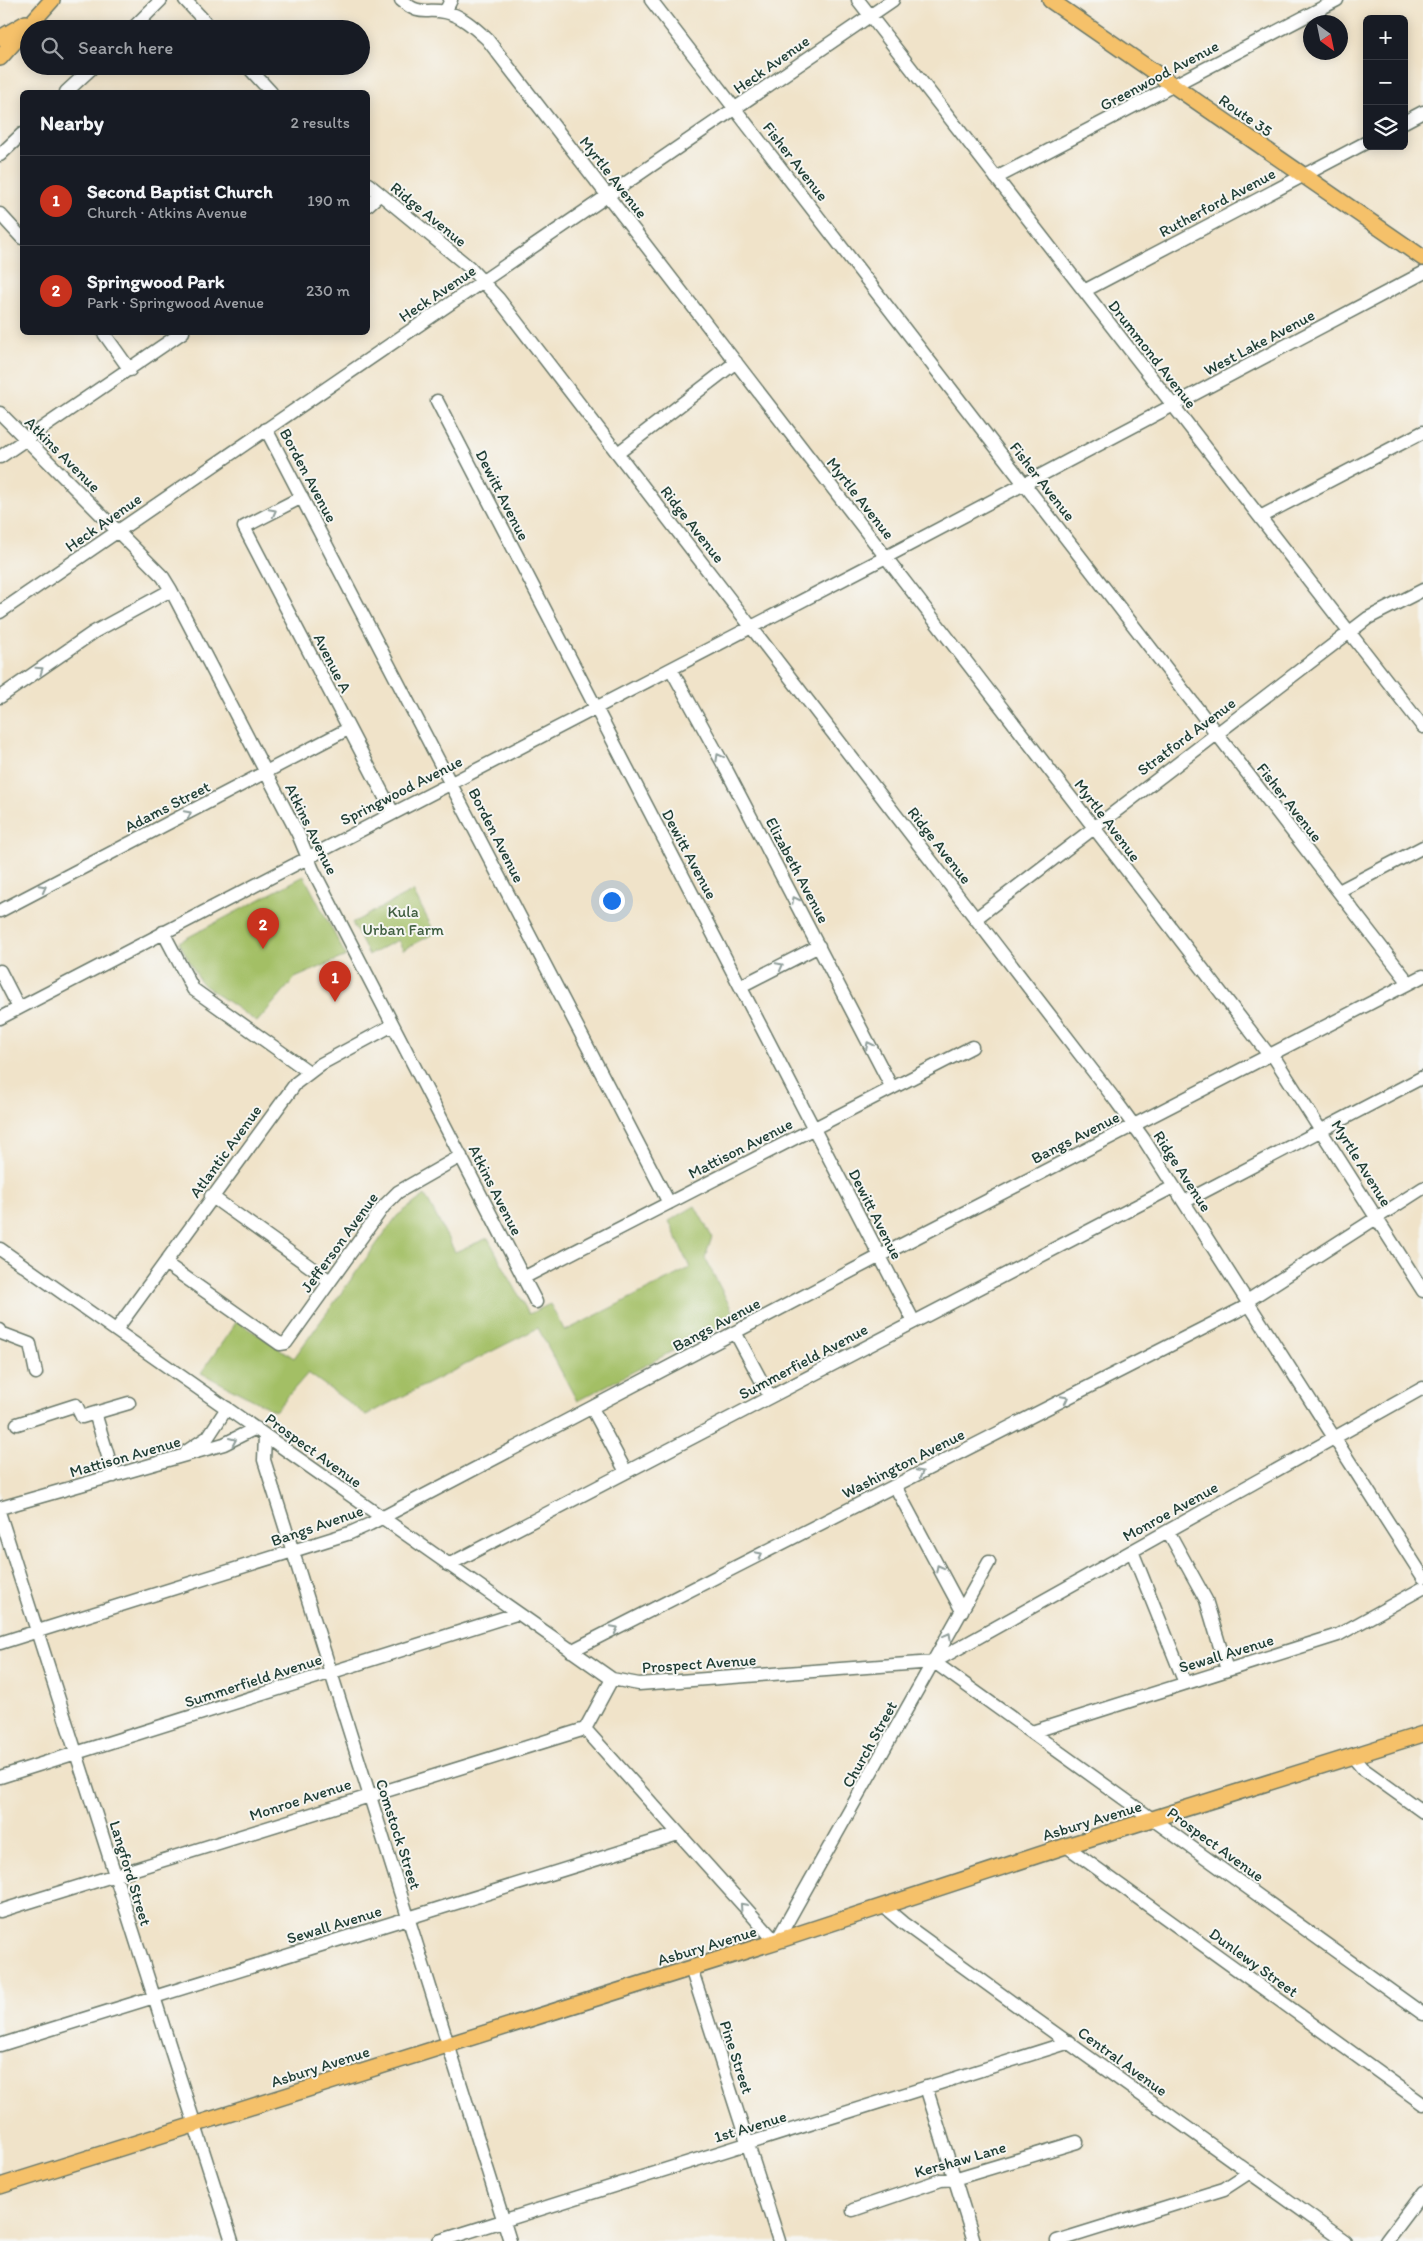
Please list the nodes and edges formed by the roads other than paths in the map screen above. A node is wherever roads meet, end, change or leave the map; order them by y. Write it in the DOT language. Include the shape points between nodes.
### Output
graph roads {
  1 [pos="52,0"];
  2 [pos="161,0"];
  3 [pos="185,0"];
  4 [pos="401,0"];
  5 [pos="451,0"];
  6 [pos="651,0"];
  7 [pos="858,0"];
  8 [pos="893,0"];
  9 [pos="1050,0"];
  10 [pos="1337,0"];
  11 [pos="444,12"];
  12 [pos="870,16"];
  13 [pos="33,18"];
  14 [pos="30,20"];
  15 [pos="141,20"];
  16 [pos="204,20"];
  17 [pos="20,26"];
  18 [pos="20,34"];
  19 [pos="0,38"];
  20 [pos="0,58"];
  21 [pos="84,75"];
  22 [pos="255,75"];
  23 [pos="1174,86"];
  24 [pos="68,90"];
  25 [pos="269,90"];
  26 [pos="735,108"];
  27 [pos="1423,112"];
  28 [pos="1408,120"];
  29 [pos="20,136"];
  30 [pos="1363,144"];
  31 [pos="0,155"];
  32 [pos="1303,175"];
  33 [pos="996,178"];
  34 [pos="370,186"];
  35 [pos="380,194"];
  36 [pos="608,196"];
  37 [pos="370,203"];
  38 [pos="0,214"];
  39 [pos="20,236"];
  40 [pos="1423,258"];
  41 [pos="1423,273"];
  42 [pos="482,282"];
  43 [pos="1084,291"];
  44 [pos="106,335"];
  45 [pos="179,335"];
  46 [pos="736,362"];
  47 [pos="130,370"];
  48 [pos="437,401"];
  49 [pos="1173,406"];
  50 [pos="0,413"];
  51 [pos="266,429"];
  52 [pos="1423,432"];
  53 [pos="26,439"];
  54 [pos="618,453"];
  55 [pos="0,458"];
  56 [pos="1024,484"];
  57 [pos="302,497"];
  58 [pos="1260,517"];
  59 [pos="118,531"];
  60 [pos="886,557"];
  61 [pos="171,590"];
  62 [pos="1423,590"];
  63 [pos="817,592"];
  64 [pos="0,612"];
  65 [pos="751,627"];
  66 [pos="1350,632"];
  67 [pos="671,669"];
  68 [pos="0,697"];
  69 [pos="596,708"];
  70 [pos="1422,724"];
  71 [pos="348,728"];
  72 [pos="1216,733"];
  73 [pos="266,773"];
  74 [pos="452,783"];
  75 [pos="393,813"];
  76 [pos="1094,828"];
  77 [pos="1423,847"];
  78 [pos="308,857"];
  79 [pos="1339,891"];
  80 [pos="0,911"];
  81 [pos="976,919"];
  82 [pos="164,932"];
  83 [pos="819,946"];
  84 [pos="0,971"];
  85 [pos="1423,976"];
  86 [pos="1409,983"];
  87 [pos="741,986"];
  88 [pos="18,1008"];
  89 [pos="0,1018"];
  90 [pos="393,1025"];
  91 [pos="972,1046"];
  92 [pos="1270,1054"];
  93 [pos="309,1072"];
  94 [pos="1423,1077"];
  95 [pos="892,1088"];
  96 [pos="1134,1125"];
  97 [pos="814,1128"];
  98 [pos="1322,1130"];
  99 [pos="461,1156"];
  100 [pos="1173,1186"];
  101 [pos="1423,1188"];
  102 [pos="211,1196"];
  103 [pos="669,1202"];
  104 [pos="1184,1202"];
  105 [pos="1377,1218"];
  106 [pos="0,1249"];
  107 [pos="880,1256"];
  108 [pos="165,1264"];
  109 [pos="523,1278"];
  110 [pos="330,1280"];
  111 [pos="1423,1290"];
  112 [pos="536,1302"];
  113 [pos="1248,1303"];
  114 [pos="914,1322"];
  115 [pos="0,1330"];
  116 [pos="116,1330"];
  117 [pos="735,1332"];
  118 [pos="36,1373"];
  119 [pos="1423,1388"];
  120 [pos="770,1397"];
  121 [pos="129,1403"];
  122 [pos="227,1408"];
  123 [pos="592,1408"];
  124 [pos="95,1413"];
  125 [pos="17,1424"];
  126 [pos="261,1432"];
  127 [pos="1334,1438"];
  128 [pos="174,1460"];
  129 [pos="626,1472"];
  130 [pos="114,1476"];
  131 [pos="895,1486"];
  132 [pos="0,1508"];
  133 [pos="0,1515"];
  134 [pos="381,1518"];
  135 [pos="1168,1531"];
  136 [pos="292,1551"];
  137 [pos="1132,1551"];
  138 [pos="989,1562"];
  139 [pos="448,1565"];
  140 [pos="1423,1577"];
  141 [pos="1423,1588"];
  142 [pos="962,1611"];
  143 [pos="516,1614"];
  144 [pos="37,1631"];
  145 [pos="0,1643"];
  146 [pos="571,1651"];
  147 [pos="934,1662"];
  148 [pos="1227,1670"];
  149 [pos="331,1672"];
  150 [pos="612,1680"];
  151 [pos="1185,1683"];
  152 [pos="585,1729"];
  153 [pos="1032,1732"];
  154 [pos="1423,1734"];
  155 [pos="76,1753"];
  156 [pos="1352,1756"];
  157 [pos="0,1777"];
  158 [pos="369,1794"];
  159 [pos="1423,1812"];
  160 [pos="1155,1819"];
  161 [pos="678,1834"];
  162 [pos="1066,1846"];
  163 [pos="114,1875"];
  164 [pos="883,1906"];
  165 [pos="0,1911"];
  166 [pos="408,1918"];
  167 [pos="776,1942"];
  168 [pos="691,1968"];
  169 [pos="152,1997"];
  170 [pos="1423,2014"];
  171 [pos="1070,2042"];
  172 [pos="448,2043"];
  173 [pos="0,2045"];
  174 [pos="926,2087"];
  175 [pos="1423,2104"];
  176 [pos="194,2124"];
  177 [pos="1077,2142"];
  178 [pos="748,2143"];
  179 [pos="1250,2172"];
  180 [pos="954,2179"];
  181 [pos="0,2186"];
  182 [pos="1423,2192"];
  183 [pos="853,2210"];
  184 [pos="504,2220"];
  185 [pos="232,2241"];
  186 [pos="439,2241"];
  187 [pos="510,2241"];
  188 [pos="779,2241"];
  189 [pos="974,2241"];
  190 [pos="1057,2241"];
  191 [pos="1345,2241"];
  192 [pos="1386,2241"];
  1 -- 13 [label="main road"];
  2 -- 15 [label="street"];
  3 -- 16 [label="street"];
  4 -- 11 [label="street, Myrtle Avenue" via="421,12"];
  5 -- 11 [label="street"];
  6 -- 26 [label="street, Fisher Avenue"];
  7 -- 12 [label="street, Drummond Avenue"];
  8 -- 12 [label="street, Heck Avenue"];
  9 -- 23 [label="main road, Route 35"];
  10 -- 23 [label="street, Greenwood Avenue"];
  11 -- 36 [label="street, Myrtle Avenue" via="466,21 487,39"];
  12 -- 26 [label="street, Heck Avenue"];
  12 -- 33 [label="street, Drummond Avenue"];
  13 -- 14 [label="main road"];
  17 -- 19 [label="main road"];
  18 -- 20 [label="main road"];
  21 -- 24 [label="street"];
  22 -- 25 [label="street"];
  23 -- 32 [label="main road, Route 35"];
  23 -- 33 [label="street, Greenwood Avenue"];
  26 -- 36 [label="street, Heck Avenue"];
  26 -- 56 [label="street, Fisher Avenue"];
  27 -- 28 [label="street"];
  29 -- 31 [label="street"];
  30 -- 32 [label="street, Rutherford Avenue"];
  32 -- 40 [label="main road, Route 35"];
  32 -- 43 [label="street, Rutherford Avenue"];
  33 -- 43 [label="street, Drummond Avenue"];
  34 -- 35 [label="street, Ridge Avenue"];
  35 -- 37 [label="street"];
  35 -- 42 [label="street, Ridge Avenue"];
  36 -- 42 [label="street, Heck Avenue"];
  36 -- 46 [label="street, Myrtle Avenue"];
  38 -- 39 [label="street"];
  41 -- 49 [label="street, West Lake Avenue"];
  42 -- 51 [label="street, Heck Avenue"];
  42 -- 54 [label="street, Ridge Avenue" via="498,298"];
  43 -- 49 [label="street, Drummond Avenue"];
  44 -- 47 [label="street"];
  45 -- 47 [label="street"];
  46 -- 54 [label="street"];
  46 -- 60 [label="street, Myrtle Avenue"];
  47 -- 53 [label="street"];
  48 -- 69 [label="street, Dewitt Avenue"];
  49 -- 56 [label="street, West Lake Avenue"];
  49 -- 58 [label="street, Drummond Avenue"];
  50 -- 53 [label="street, Atkins Avenue"];
  51 -- 57 [label="street, Borden Avenue"];
  51 -- 59 [label="street, Heck Avenue"];
  52 -- 58 [label="street"];
  53 -- 55 [label="street"];
  53 -- 59 [label="street, Atkins Avenue"];
  54 -- 65 [label="street, Ridge Avenue"];
  56 -- 60 [label="street, West Lake Avenue"];
  56 -- 72 [label="street, Fisher Avenue"];
  71 -- 57 [label="street, Avenue A, one-way" via="244,528"];
  57 -- 74 [label="street, Borden Avenue"];
  58 -- 66 [label="street, Drummond Avenue"];
  59 -- 61 [label="street, Atkins Avenue" via="163,577"];
  59 -- 64 [label="street, Heck Avenue"];
  60 -- 63 [label="street, West Lake Avenue"];
  60 -- 76 [label="street, Myrtle Avenue"];
  68 -- 61 [label="street, one-way" via="94,632"];
  61 -- 73 [label="street, Atkins Avenue"];
  62 -- 66 [label="street, Stratford Avenue" via="1368,618"];
  63 -- 65 [label="street, Springwood Avenue"];
  65 -- 67 [label="street, Springwood Avenue"];
  65 -- 81 [label="street, Ridge Avenue"];
  66 -- 70 [label="street, Drummond Avenue"];
  66 -- 72 [label="street, Stratford Avenue"];
  67 -- 69 [label="street, Springwood Avenue"];
  83 -- 67 [label="street, Elizabeth Avenue, one-way"];
  69 -- 74 [label="street, Springwood Avenue"];
  69 -- 87 [label="street, Dewitt Avenue"];
  71 -- 73 [label="street, Adams Street"];
  71 -- 75 [label="street, Avenue A"];
  72 -- 76 [label="street, Stratford Avenue"];
  72 -- 79 [label="street, Fisher Avenue"];
  73 -- 78 [label="street, Atkins Avenue"];
  80 -- 73 [label="street, Adams Street, one-way"];
  74 -- 75 [label="street, Springwood Avenue"];
  74 -- 103 [label="street, Borden Avenue"];
  75 -- 78 [label="street, Springwood Avenue"];
  76 -- 81 [label="street, Stratford Avenue"];
  76 -- 92 [label="street, Myrtle Avenue"];
  77 -- 79 [label="street"];
  78 -- 82 [label="street, Springwood Avenue"];
  78 -- 90 [label="street, Atkins Avenue"];
  79 -- 86 [label="street, Fisher Avenue"];
  81 -- 96 [label="street, Ridge Avenue"];
  82 -- 88 [label="street, Springwood Avenue"];
  82 -- 93 [label="street" via="194,989"];
  87 -- 83 [label="street, one-way"];
  95 -- 83 [label="street, Elizabeth Avenue, one-way"];
  84 -- 88 [label="street"];
  85 -- 86 [label="street, Bangs Avenue"];
  86 -- 92 [label="street, Bangs Avenue"];
  87 -- 97 [label="street, Dewitt Avenue"];
  88 -- 89 [label="street, Springwood Avenue"];
  90 -- 93 [label="street, Atlantic Avenue"];
  90 -- 99 [label="street, Atkins Avenue"];
  91 -- 95 [label="street, Mattison Avenue"];
  92 -- 96 [label="street, Bangs Avenue"];
  92 -- 98 [label="street, Myrtle Avenue"];
  93 -- 102 [label="street, Atlantic Avenue" via="285,1096"];
  94 -- 98 [label="street"];
  95 -- 97 [label="street, Mattison Avenue"];
  96 -- 100 [label="street, Ridge Avenue"];
  96 -- 107 [label="street, Bangs Avenue"];
  97 -- 103 [label="street, Mattison Avenue"];
  97 -- 107 [label="street, Dewitt Avenue"];
  98 -- 104 [label="street"];
  98 -- 105 [label="street, Myrtle Avenue"];
  99 -- 109 [label="street, Atkins Avenue"];
  99 -- 110 [label="street, Jefferson Avenue" via="398,1192 374,1218"];
  100 -- 104 [label="street, Ridge Avenue"];
  100 -- 114 [label="street, Summerfield Avenue"];
  101 -- 105 [label="street, Washington Avenue"];
  102 -- 108 [label="street, Atlantic Avenue"];
  102 -- 110 [label="street"];
  103 -- 109 [label="street, Mattison Avenue"];
  104 -- 113 [label="street, Ridge Avenue"];
  105 -- 111 [label="street, Myrtle Avenue"];
  105 -- 113 [label="street, Washington Avenue"];
  106 -- 116 [label="street, Prospect Avenue"];
  107 -- 114 [label="street, Dewitt Avenue"];
  107 -- 117 [label="street, Bangs Avenue"];
  108 -- 110 [label="street, Jefferson Avenue" via="280,1344 286,1343"];
  108 -- 116 [label="street, Atlantic Avenue"];
  109 -- 112 [label="street, Atkins Avenue"];
  113 -- 127 [label="street, Ridge Avenue"];
  131 -- 113 [label="street, Washington Avenue, one-way"];
  114 -- 120 [label="street, Summerfield Avenue"];
  115 -- 118 [label="street" via="30,1344"];
  116 -- 122 [label="street, Prospect Avenue"];
  117 -- 120 [label="street"];
  117 -- 123 [label="street, Bangs Avenue"];
  119 -- 127 [label="street, Monroe Avenue"];
  120 -- 129 [label="street, Summerfield Avenue"];
  121 -- 124 [label="street"];
  122 -- 126 [label="street, Prospect Avenue"];
  122 -- 128 [label="street" via="208,1437"];
  123 -- 129 [label="street"];
  123 -- 134 [label="street, Bangs Avenue"];
  124 -- 125 [label="street" via="82,1417 76,1404"];
  124 -- 130 [label="street"];
  128 -- 126 [label="street, Mattison Avenue, one-way"];
  126 -- 134 [label="street, Prospect Avenue"];
  126 -- 136 [label="street, Comstock Street" via="264,1460"];
  127 -- 135 [label="street, Monroe Avenue"];
  127 -- 140 [label="street, Ridge Avenue"];
  128 -- 130 [label="street, Mattison Avenue"];
  129 -- 139 [label="street, Summerfield Avenue"];
  130 -- 132 [label="street, Mattison Avenue"];
  142 -- 131 [label="street, one-way"];
  146 -- 131 [label="street, Washington Avenue, one-way"];
  133 -- 144 [label="street, Langford Street"];
  134 -- 136 [label="street, Bangs Avenue" via="350,1533"];
  134 -- 139 [label="street, Prospect Avenue"];
  135 -- 137 [label="street, Monroe Avenue"];
  135 -- 148 [label="street" via="1206,1600"];
  136 -- 144 [label="street, Bangs Avenue"];
  136 -- 149 [label="street, Comstock Street"];
  137 -- 147 [label="street, Monroe Avenue"];
  137 -- 151 [label="street"];
  138 -- 142 [label="street, Church Street"];
  139 -- 143 [label="street, Prospect Avenue"];
  141 -- 148 [label="street, Sewall Avenue" via="1338,1635"];
  147 -- 142 [label="street, Church Street, one-way"];
  143 -- 146 [label="street, Prospect Avenue"];
  143 -- 149 [label="street, Summerfield Avenue"];
  144 -- 145 [label="street, Bangs Avenue"];
  144 -- 155 [label="street, Langford Street"];
  146 -- 150 [label="street, Prospect Avenue"];
  147 -- 150 [label="street, Prospect Avenue" via="639,1684"];
  147 -- 153 [label="street, Prospect Avenue"];
  147 -- 167 [label="street, Church Street"];
  148 -- 151 [label="street, Sewall Avenue"];
  149 -- 155 [label="street, Summerfield Avenue"];
  149 -- 158 [label="street, Comstock Street"];
  150 -- 152 [label="street"];
  151 -- 153 [label="street, Sewall Avenue"];
  152 -- 158 [label="street, Monroe Avenue"];
  152 -- 161 [label="street"];
  153 -- 160 [label="street, Prospect Avenue"];
  154 -- 156 [label="main road, Asbury Avenue"];
  155 -- 157 [label="street, Summerfield Avenue"];
  155 -- 163 [label="street, Langford Street"];
  156 -- 159 [label="street" via="1362,1768"];
  156 -- 160 [label="main road, Asbury Avenue"];
  158 -- 163 [label="street, Monroe Avenue"];
  158 -- 166 [label="street, Comstock Street"];
  160 -- 162 [label="main road, Asbury Avenue"];
  160 -- 170 [label="street, Prospect Avenue"];
  161 -- 166 [label="street, Sewall Avenue"];
  167 -- 161 [label="street, one-way"];
  162 -- 164 [label="main road, Asbury Avenue"];
  162 -- 175 [label="street, Dunlewy Street"];
  163 -- 165 [label="street, Monroe Avenue"];
  163 -- 169 [label="street, Langford Street"];
  164 -- 167 [label="main road, Asbury Avenue"];
  164 -- 171 [label="street, Central Avenue"];
  166 -- 169 [label="street, Sewall Avenue"];
  166 -- 172 [label="street, Comstock Street"];
  167 -- 168 [label="main road, Asbury Avenue"];
  168 -- 172 [label="main road, Asbury Avenue"];
  168 -- 178 [label="street, Pine Street"];
  169 -- 173 [label="street, Sewall Avenue"];
  169 -- 176 [label="street, Langford Street"];
  171 -- 174 [label="street, 1st Avenue"];
  171 -- 179 [label="street, Central Avenue"];
  172 -- 176 [label="main road, Asbury Avenue"];
  172 -- 184 [label="street, Comstock Street"];
  174 -- 178 [label="street, 1st Avenue"];
  174 -- 180 [label="street"];
  176 -- 181 [label="main road, Asbury Avenue"];
  176 -- 185 [label="street, Langford Street"];
  177 -- 180 [label="street, Kershaw Lane"];
  178 -- 184 [label="street, 1st Avenue"];
  178 -- 188 [label="street, Pine Street"];
  179 -- 190 [label="street" via="1224,2188"];
  179 -- 191 [label="street, Central Avenue"];
  180 -- 183 [label="street, Kershaw Lane" via="941,2180"];
  180 -- 189 [label="street"];
  182 -- 192 [label="street"];
  184 -- 186 [label="street, 1st Avenue"];
  184 -- 187 [label="street, Comstock Street"];
}
